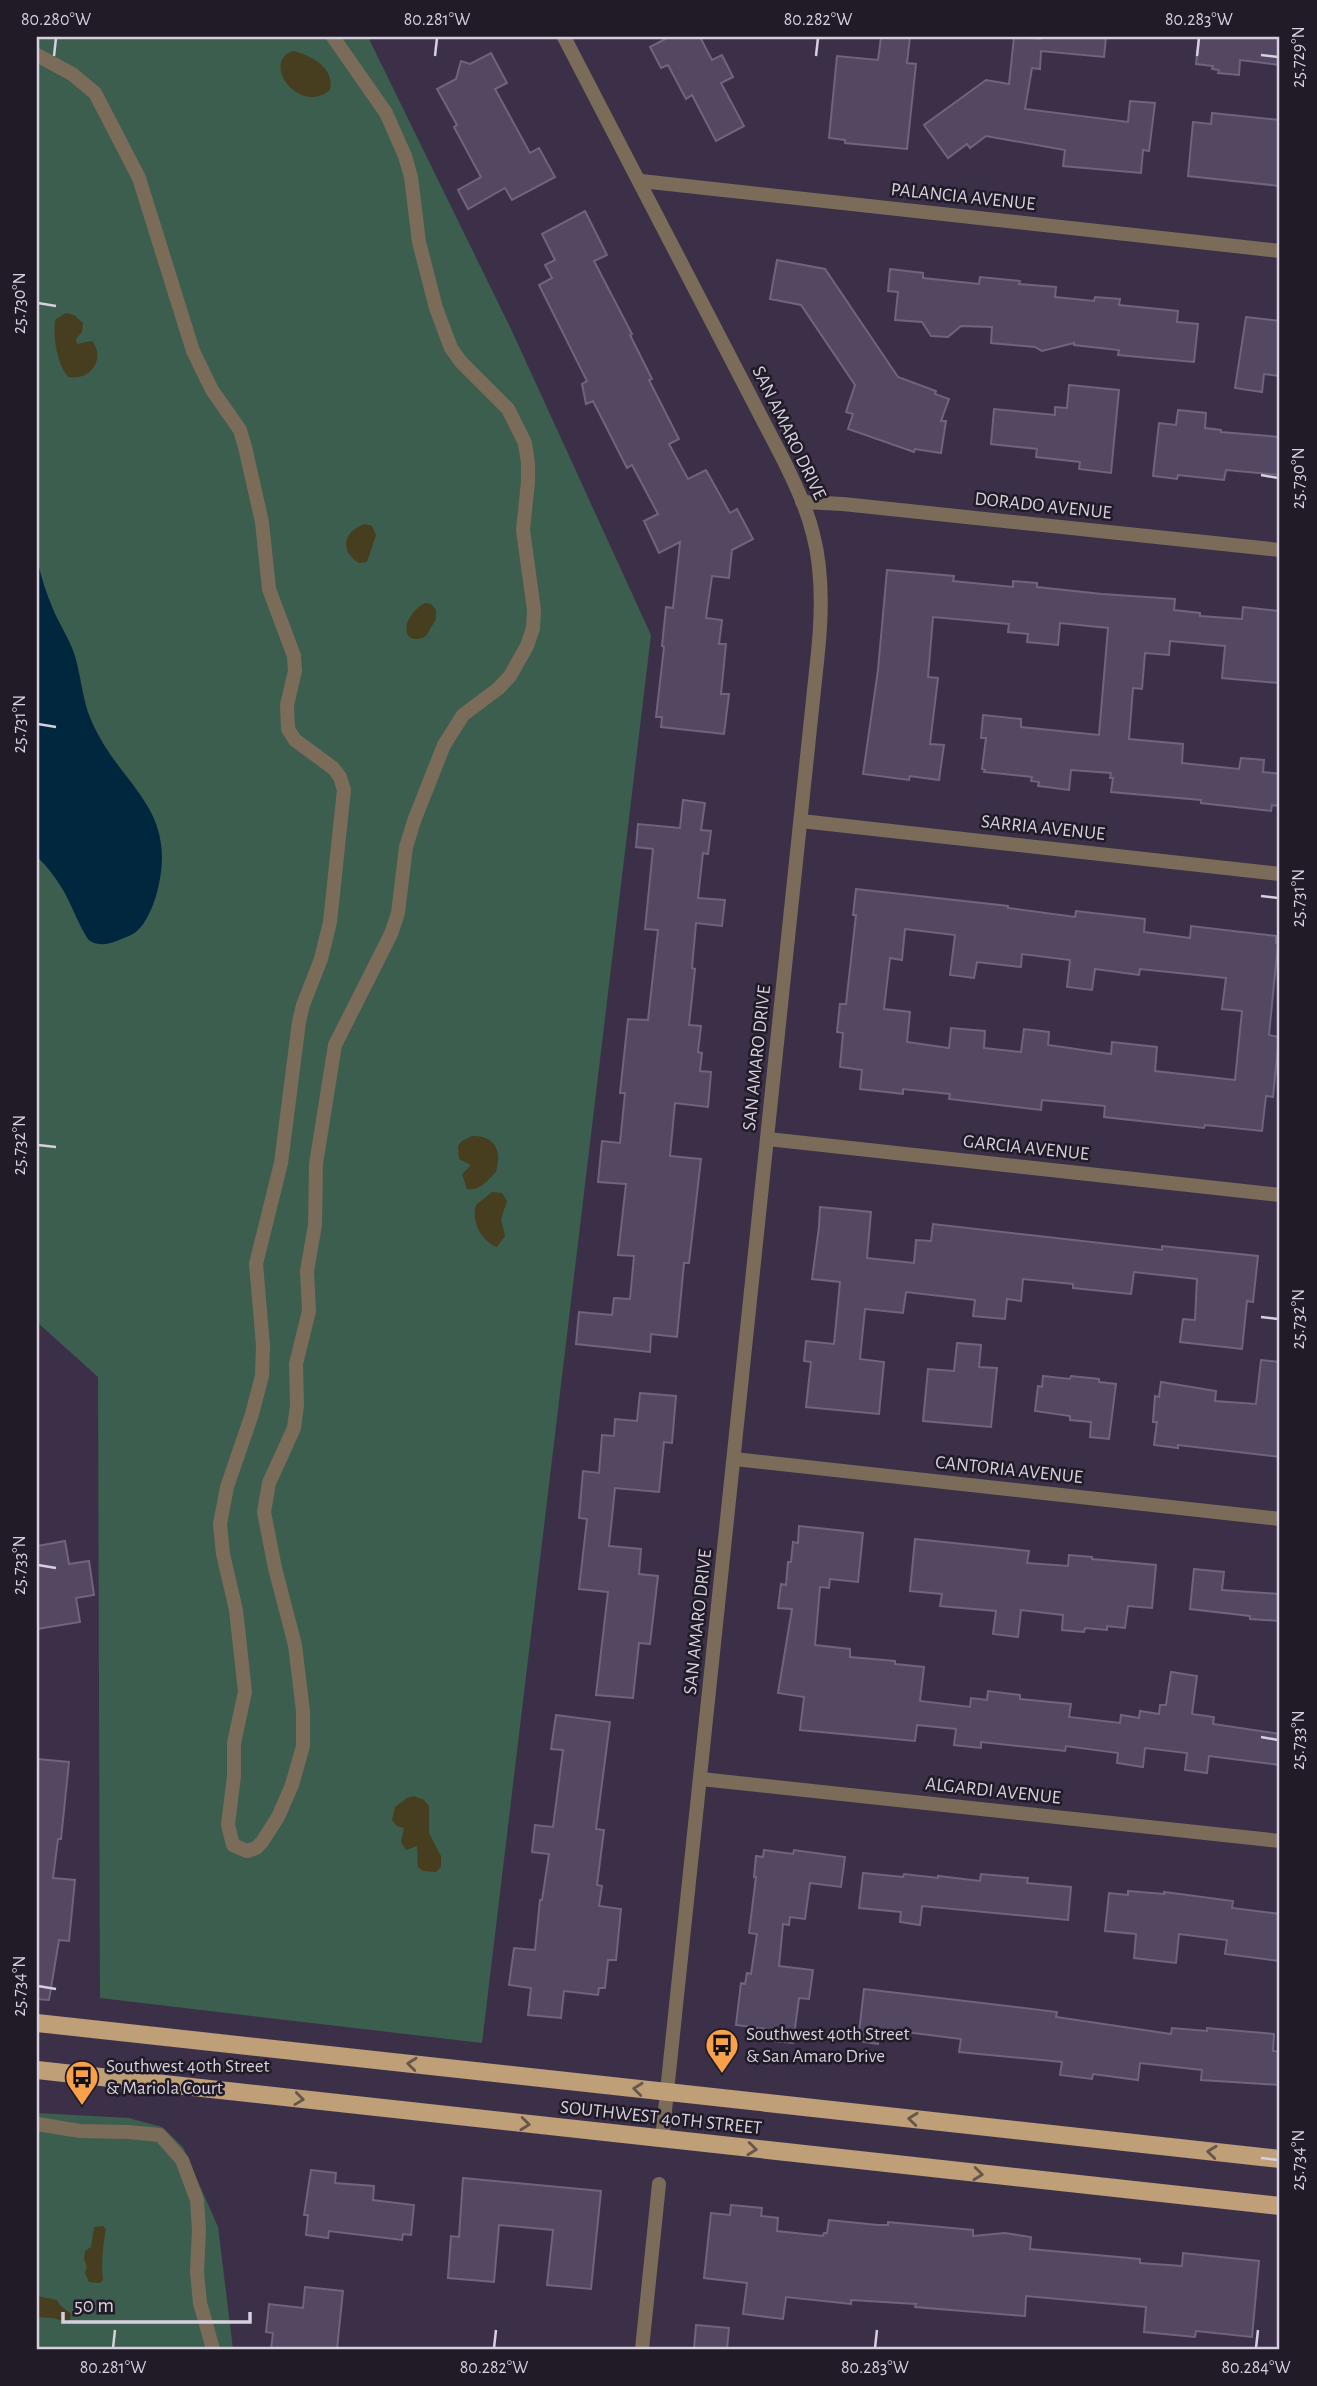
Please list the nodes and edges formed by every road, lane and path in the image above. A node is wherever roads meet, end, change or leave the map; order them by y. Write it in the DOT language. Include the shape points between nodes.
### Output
graph roads {
  1 [pos="333,37"];
  2 [pos="564,37"];
  3 [pos="37,55"];
  4 [pos="641,181"];
  5 [pos="1280,251"];
  6 [pos="802,502"];
  7 [pos="1280,550"];
  8 [pos="801,821"];
  9 [pos="1280,874"];
  10 [pos="768,1139"];
  11 [pos="1280,1195"];
  12 [pos="734,1459"];
  13 [pos="1280,1519"];
  14 [pos="702,1779"];
  15 [pos="1280,1841"];
  16 [pos="37,2023"];
  17 [pos="37,2070"];
  18 [pos="667,2092"];
  19 [pos="37,2124"];
  20 [pos="662,2139"];
  21 [pos="1280,2159"];
  22 [pos="659,2184"];
  23 [pos="1280,2206"];
  24 [pos="213,2349"];
  25 [pos="642,2349"];
  1 -- 3 [label="street" via="386,113 405,156 419,242 451,348 508,409 525,443 528,482 523,530 534,610 527,646 510,677 463,715 444,745 406,847 391,933 335,1045 316,1164 315,1225 307,1271 309,1311 296,1364 294,1428 269,1483 264,1512 295,1645 303,1746 278,1818 262,1842 247,1851 233,1845 228,1825 235,1736 245,1692 220,1524 262,1376 256,1264 281,1163 299,1022 330,922 344,790 333,768 295,740 288,729 294,656 269,589 262,522 245,447 240,430 212,390 193,351 139,178 94,93 72,74"];
  2 -- 4 [label="street, SAN AMARO DRIVE"];
  4 -- 5 [label="street, PALANCIA AVENUE"];
  4 -- 6 [label="street, SAN AMARO DRIVE"];
  6 -- 7 [label="street, DORADO AVENUE"];
  6 -- 8 [label="street, SAN AMARO DRIVE" via="817,552 821,606"];
  8 -- 9 [label="street, SARRIA AVENUE"];
  8 -- 10 [label="street, SAN AMARO DRIVE"];
  10 -- 11 [label="street, GARCIA AVENUE"];
  10 -- 12 [label="street, SAN AMARO DRIVE"];
  12 -- 13 [label="street, CANTORIA AVENUE"];
  12 -- 14 [label="street, SAN AMARO DRIVE"];
  14 -- 15 [label="street, ALGARDI AVENUE"];
  14 -- 18 [label="street, SAN AMARO DRIVE"];
  18 -- 16 [label="main road, SOUTHWEST 40TH STREET, one-way"];
  17 -- 20 [label="main road, SOUTHWEST 40TH STREET, one-way"];
  18 -- 20 [label="street, SAN AMARO DRIVE"];
  21 -- 18 [label="main road, SOUTHWEST 40TH STREET, one-way"];
  19 -- 24 [label="street" via="160,2135 182,2160 197,2200 200,2303"];
  20 -- 23 [label="main road, SOUTHWEST 40TH STREET, one-way"];
  22 -- 25 [label="street"];
}
